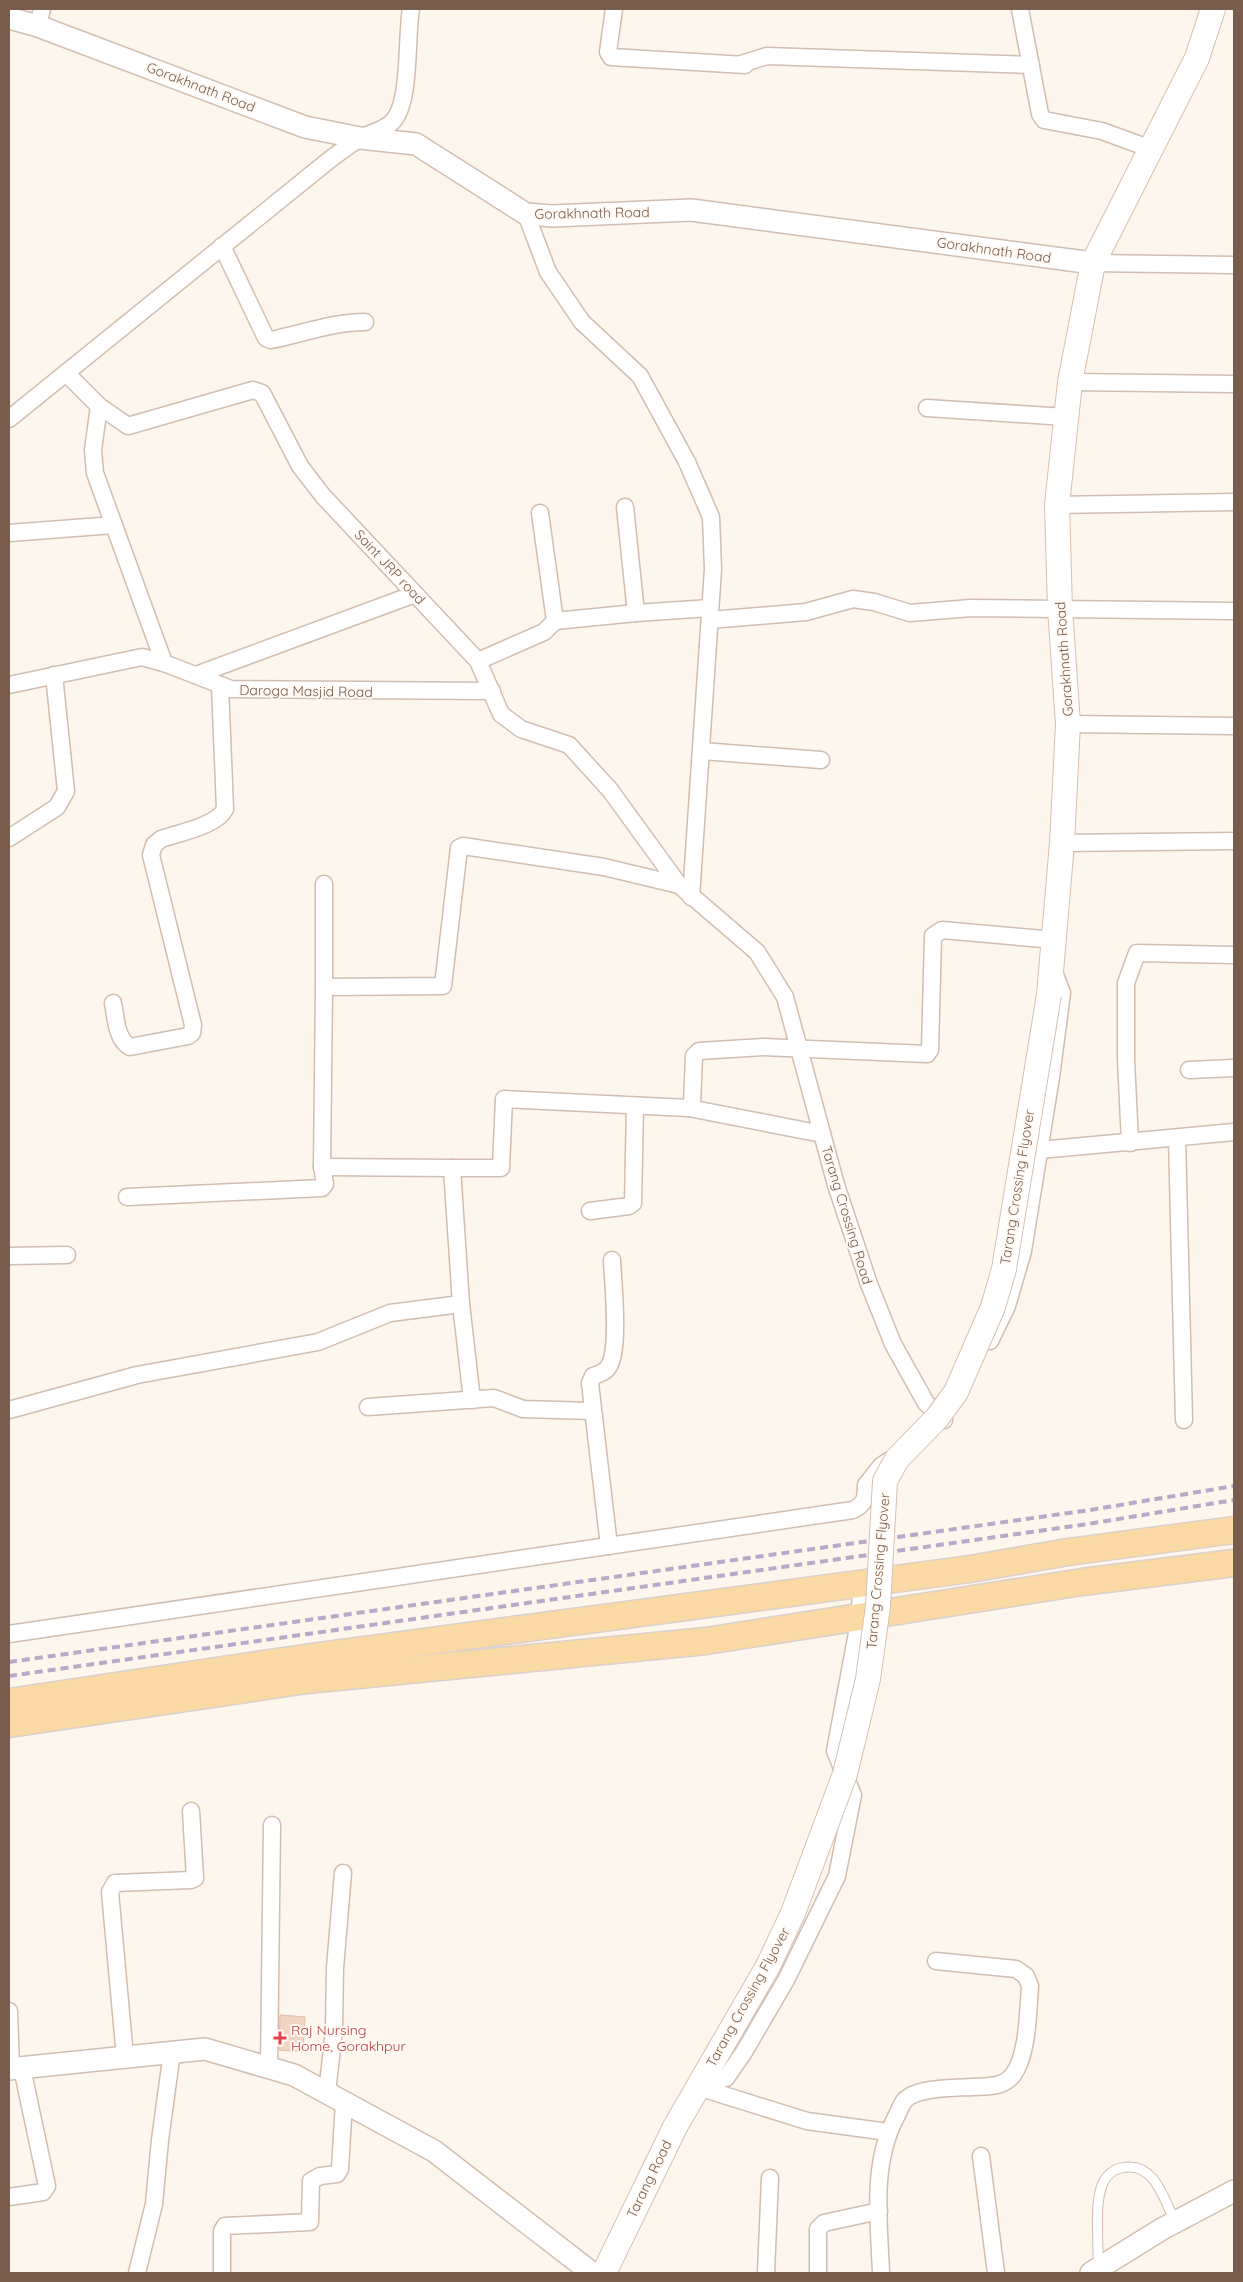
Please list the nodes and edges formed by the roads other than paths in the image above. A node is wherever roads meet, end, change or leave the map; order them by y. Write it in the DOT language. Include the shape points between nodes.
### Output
graph roads {
  1 [pos="411,9"];
  2 [pos="614,9"];
  3 [pos="1020,9"];
  4 [pos="1213,9"];
  5 [pos="40,17"];
  6 [pos="9,18"];
  7 [pos="1031,65"];
  8 [pos="360,138"];
  9 [pos="1151,149"];
  10 [pos="526,214"];
  11 [pos="222,246"];
  12 [pos="1093,263"];
  13 [pos="1234,265"];
  14 [pos="364,322"];
  15 [pos="66,373"];
  16 [pos="1070,382"];
  17 [pos="1234,384"];
  18 [pos="99,406"];
  19 [pos="927,408"];
  20 [pos="1066,417"];
  21 [pos="9,419"];
  22 [pos="1234,502"];
  23 [pos="1058,506"];
  24 [pos="625,507"];
  25 [pos="540,513"];
  26 [pos="114,525"];
  27 [pos="9,533"];
  28 [pos="415,594"];
  29 [pos="1060,608"];
  30 [pos="1234,611"];
  31 [pos="636,613"];
  32 [pos="710,614"];
  33 [pos="555,621"];
  34 [pos="478,661"];
  35 [pos="164,663"];
  36 [pos="54,675"];
  37 [pos="196,675"];
  38 [pos="220,684"];
  39 [pos="9,685"];
  40 [pos="492,691"];
  41 [pos="1068,724"];
  42 [pos="1234,726"];
  43 [pos="702,752"];
  44 [pos="821,760"];
  45 [pos="9,838"];
  46 [pos="1234,841"];
  47 [pos="1062,843"];
  48 [pos="324,884"];
  49 [pos="685,891"];
  50 [pos="1054,940"];
  51 [pos="1234,955"];
  52 [pos="1052,966"];
  53 [pos="324,987"];
  54 [pos="113,1003"];
  55 [pos="800,1048"];
  56 [pos="1234,1068"];
  57 [pos="1189,1070"];
  58 [pos="635,1107"];
  59 [pos="689,1108"];
  60 [pos="1234,1132"];
  61 [pos="822,1134"];
  62 [pos="1177,1138"];
  63 [pos="1130,1143"];
  64 [pos="1040,1150"];
  65 [pos="322,1167"];
  66 [pos="452,1168"];
  67 [pos="127,1197"];
  68 [pos="590,1211"];
  69 [pos="67,1255"];
  70 [pos="9,1256"];
  71 [pos="612,1260"];
  72 [pos="460,1304"];
  73 [pos="472,1400"];
  74 [pos="368,1407"];
  75 [pos="9,1410"];
  76 [pos="592,1411"];
  77 [pos="946,1419"];
  78 [pos="1184,1420"];
  79 [pos="1234,1530"];
  80 [pos="609,1546"];
  81 [pos="1234,1563"];
  82 [pos="861,1584"];
  83 [pos="860,1617"];
  84 [pos="9,1634"];
  85 [pos="9,1702"];
  86 [pos="9,1724"];
  87 [pos="191,1811"];
  88 [pos="272,1825"];
  89 [pos="343,1873"];
  90 [pos="936,1961"];
  91 [pos="9,2011"];
  92 [pos="172,2052"];
  93 [pos="125,2057"];
  94 [pos="14,2068"];
  95 [pos="269,2068"];
  96 [pos="698,2087"];
  97 [pos="335,2098"];
  98 [pos="888,2132"];
  99 [pos="981,2156"];
  100 [pos="770,2178"];
  101 [pos="1234,2191"];
  102 [pos="9,2197"];
  103 [pos="878,2211"];
  104 [pos="1175,2222"];
  105 [pos="1095,2271"];
  106 [pos="137,2273"];
  107 [pos="222,2273"];
  108 [pos="592,2273"];
  109 [pos="604,2273"];
  110 [pos="766,2273"];
  111 [pos="818,2273"];
  112 [pos="881,2273"];
  113 [pos="996,2273"];
  1 -- 8 [label="street" via="402,104 393,122"];
  2 -- 7 [label="street" via="608,52 611,57 743,65 767,56"];
  3 -- 7 [label="street"];
  4 -- 9 [label="main road, Gorakhnath Road" via="1197,58"];
  5 -- 6 [label="street, Gorakhnath Road"];
  5 -- 8 [label="street, Gorakhnath Road" via="305,127"];
  7 -- 9 [label="street" via="1040,114 1044,120 1102,131"];
  8 -- 10 [label="street, Gorakhnath Road" via="416,144"];
  8 -- 11 [label="street"];
  9 -- 12 [label="main road, Gorakhnath Road"];
  10 -- 12 [label="street, Gorakhnath Road" via="553,216 691,210"];
  10 -- 32 [label="street" via="548,272 582,322 640,376 687,462 710,518 713,569"];
  11 -- 14 [label="street" via="266,338 302,334 333,324"];
  11 -- 15 [label="street"];
  12 -- 13 [label="street"];
  12 -- 16 [label="main road, Gorakhnath Road"];
  15 -- 18 [label="street, Saint JRP road"];
  15 -- 21 [label="street"];
  16 -- 17 [label="street"];
  16 -- 20 [label="main road, Gorakhnath Road"];
  18 -- 26 [label="street" via="94,473"];
  18 -- 28 [label="street, Saint JRP road" via="128,426 258,390 262,392 300,466 323,496"];
  19 -- 20 [label="street"];
  20 -- 23 [label="main road, Gorakhnath Road"];
  22 -- 23 [label="street"];
  23 -- 29 [label="main road, Gorakhnath Road"];
  24 -- 31 [label="street"];
  25 -- 33 [label="street"];
  26 -- 27 [label="street"];
  26 -- 35 [label="street"];
  28 -- 34 [label="street, Saint JRP road"];
  28 -- 37 [label="street"];
  29 -- 30 [label="street"];
  29 -- 32 [label="street" via="971,608 910,613 853,599 806,612"];
  29 -- 41 [label="main road, Gorakhnath Road"];
  31 -- 32 [label="street"];
  31 -- 33 [label="street"];
  32 -- 43 [label="street"];
  33 -- 34 [label="street" via="544,632"];
  34 -- 40 [label="street, Saint JRP road"];
  35 -- 36 [label="street, Daroga Masjid Road" via="142,657"];
  35 -- 37 [label="street, Daroga Masjid Road"];
  36 -- 39 [label="street, Daroga Masjid Road"];
  36 -- 45 [label="street" via="66,792 57,807"];
  37 -- 38 [label="street, Daroga Masjid Road"];
  38 -- 40 [label="street, Daroga Masjid Road" via="231,689 278,691"];
  38 -- 54 [label="street" via="225,809 222,816 213,822 160,839 151,855 193,1025 192,1033 130,1047 120,1035"];
  40 -- 49 [label="street, Saint JRP road" via="501,714 521,728 569,745 610,790"];
  41 -- 42 [label="street"];
  41 -- 47 [label="main road, Gorakhnath Road"];
  43 -- 44 [label="street"];
  43 -- 49 [label="street"];
  46 -- 47 [label="street"];
  47 -- 50 [label="main road, Gorakhnath Road"];
  48 -- 53 [label="street"];
  49 -- 53 [label="street" via="604,867 463,846 458,852 443,986"];
  49 -- 55 [label="street, Tarang Crossing Road" via="757,952 786,997"];
  50 -- 52 [label="main road, Gorakhnath Road"];
  50 -- 55 [label="street" via="937,932 934,936 930,1050 927,1054"];
  51 -- 63 [label="street" via="1137,954 1126,983"];
  52 -- 64 [label="street" via="1062,994"];
  52 -- 96 [label="main road, Tarang Crossing Flyover, bridge" via="1004,1269 993,1307 956,1392 937,1418 896,1460 885,1482 878,1606 870,1661 845,1774 793,1913 768,1966"];
  53 -- 65 [label="street"];
  55 -- 59 [label="street" via="695,1052 692,1105"];
  55 -- 61 [label="street, Tarang Crossing Road"];
  56 -- 57 [label="street"];
  58 -- 59 [label="street"];
  58 -- 66 [label="street" via="504,1098 501,1168"];
  58 -- 68 [label="street" via="633,1203"];
  59 -- 61 [label="street"];
  60 -- 62 [label="street"];
  61 -- 77 [label="street, Tarang Crossing Road" via="860,1257 893,1344 926,1403"];
  62 -- 63 [label="street"];
  62 -- 78 [label="street"];
  63 -- 64 [label="street"];
  64 -- 77 [label="street" via="1023,1251 1007,1306 967,1388"];
  65 -- 66 [label="street"];
  65 -- 67 [label="street" via="325,1184 319,1189"];
  66 -- 72 [label="street"];
  69 -- 70 [label="street"];
  71 -- 76 [label="street" via="613,1352 606,1371 591,1379"];
  72 -- 73 [label="street"];
  72 -- 75 [label="street" via="390,1313 318,1342 137,1375"];
  73 -- 74 [label="street"];
  73 -- 76 [label="street" via="494,1398 522,1409"];
  76 -- 80 [label="street"];
  77 -- 80 [label="street" via="881,1466 866,1485 866,1497 861,1506 853,1510"];
  79 -- 82 [label="main road"];
  80 -- 84 [label="street"];
  81 -- 83 [label="main road" via="1082,1582"];
  82 -- 83 [label="street"];
  82 -- 85 [label="main road" via="314,1656"];
  83 -- 86 [label="main road" via="706,1640 308,1680"];
  83 -- 96 [label="street" via="835,1751 853,1795 837,1876 786,1980 744,2052 726,2078"];
  87 -- 93 [label="street" via="195,1878 115,1883 110,1892"];
  88 -- 95 [label="street"];
  89 -- 97 [label="street" via="335,1968"];
  90 -- 98 [label="street" via="1016,1969 1026,1976 1030,1986 1022,2055 1012,2076 1002,2085 930,2090 905,2100"];
  91 -- 94 [label="street"];
  92 -- 93 [label="street"];
  92 -- 95 [label="street" via="205,2049"];
  92 -- 106 [label="street" via="154,2204"];
  93 -- 94 [label="street"];
  94 -- 102 [label="street" via="47,2186 43,2192"];
  95 -- 97 [label="street" via="294,2075"];
  96 -- 98 [label="street" via="807,2121"];
  96 -- 109 [label="main road, Tarang Road" via="675,2126"];
  97 -- 107 [label="street" via="340,2170 337,2174 311,2181 310,2222 225,2226 222,2231"];
  97 -- 108 [label="street" via="434,2151"];
  98 -- 103 [label="street"];
  99 -- 113 [label="street"];
  100 -- 110 [label="street"];
  101 -- 104 [label="street"];
  103 -- 111 [label="street" via="824,2222 818,2230"];
  103 -- 112 [label="street"];
  104 -- 105 [label="street"];
  104 -- 105 [label="lane" via="1149,2173 1122,2167 1112,2171 1102,2183 1099,2196"];
}
